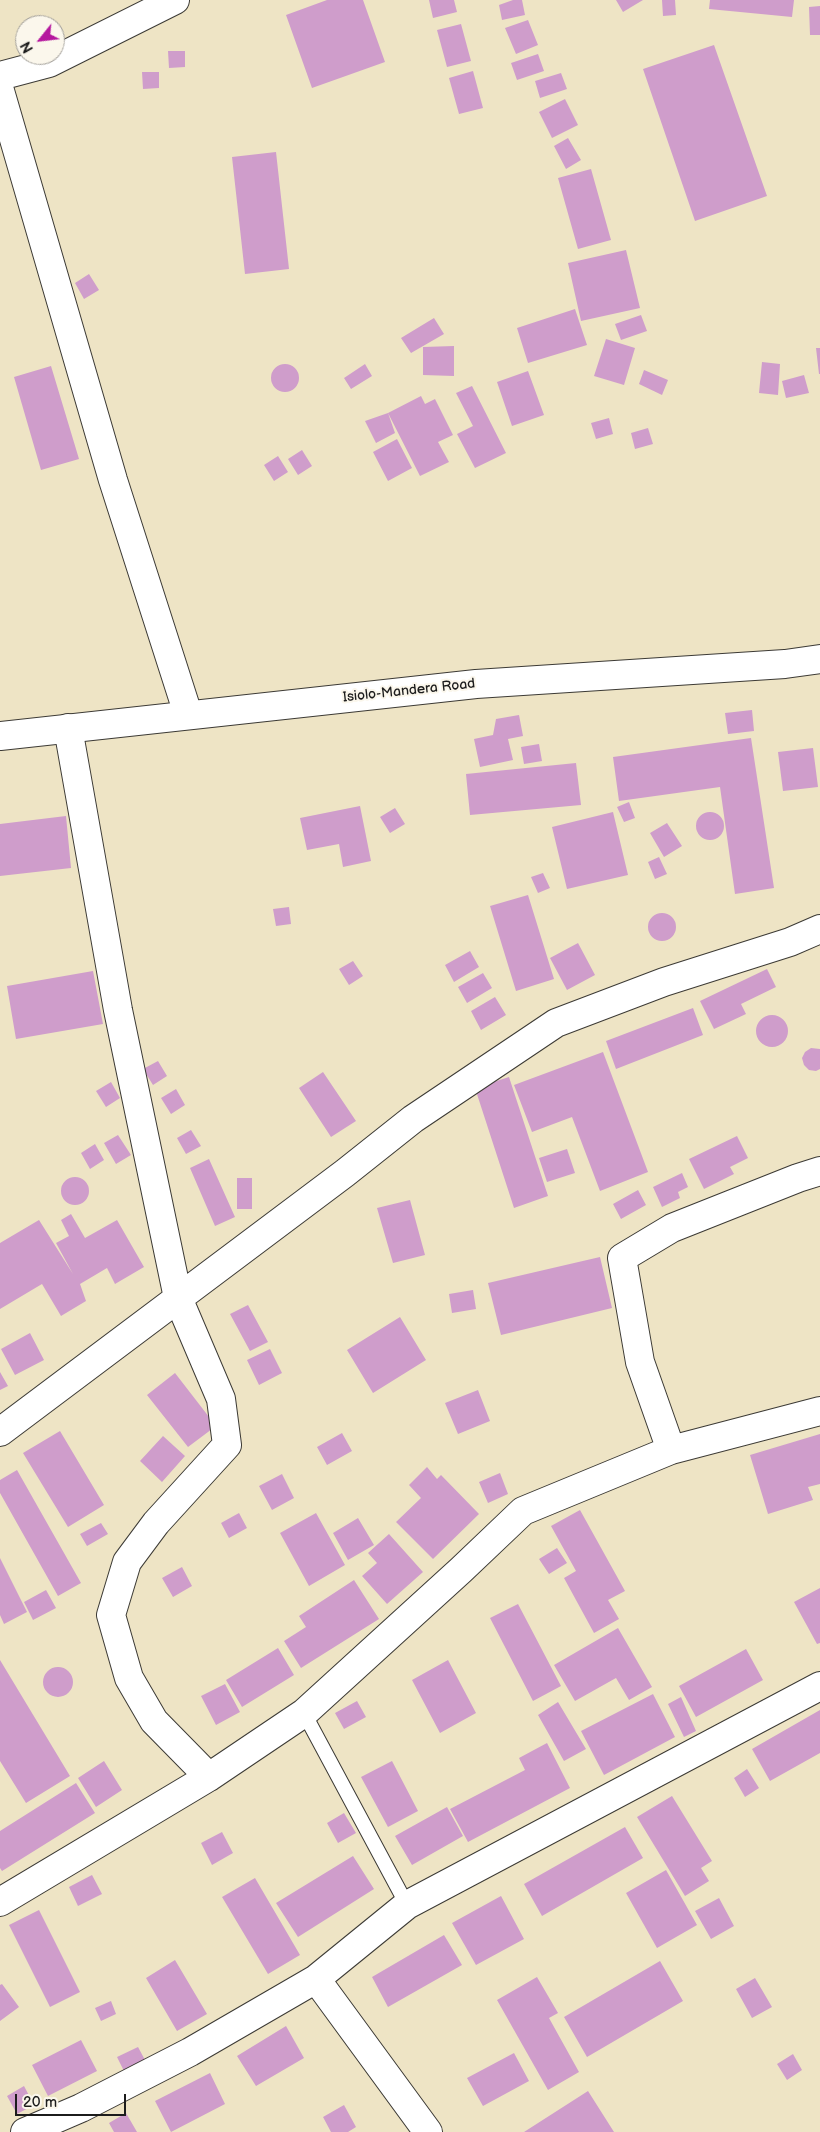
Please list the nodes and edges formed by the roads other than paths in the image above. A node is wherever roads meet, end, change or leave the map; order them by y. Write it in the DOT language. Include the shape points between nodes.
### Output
graph roads {
  1 [pos="176,0"];
  2 [pos="0,76"];
  3 [pos="0,92"];
  4 [pos="820,659"];
  5 [pos="188,714"];
  6 [pos="68,728"];
  7 [pos="0,736"];
  8 [pos="820,929"];
  9 [pos="820,1171"];
  10 [pos="178,1298"];
  11 [pos="820,1411"];
  12 [pos="0,1432"];
  13 [pos="671,1450"];
  14 [pos="820,1686"];
  15 [pos="304,1713"];
  16 [pos="209,1777"];
  17 [pos="0,1902"];
  18 [pos="406,1906"];
  19 [pos="316,1978"];
  20 [pos="39,2129"];
  21 [pos="428,2132"];
  1 -- 2 [label="main road" via="49,63"];
  3 -- 5 [label="main road" via="113,480"];
  4 -- 5 [label="main road, Isiolo-Mandera Road" via="476,684"];
  5 -- 6 [label="main road, Isiolo-Mandera Road"];
  6 -- 7 [label="main road, Isiolo-Mandera Road"];
  6 -- 10 [label="main road" via="118,1010"];
  8 -- 10 [label="main road" via="556,1023 413,1119"];
  9 -- 13 [label="main road" via="672,1228 622,1258 640,1362"];
  10 -- 12 [label="main road"];
  10 -- 16 [label="main road" via="221,1399 227,1445 156,1523 128,1562 111,1615 129,1678 154,1721"];
  11 -- 13 [label="main road"];
  13 -- 15 [label="main road" via="523,1511"];
  14 -- 18 [label="main road"];
  15 -- 16 [label="main road"];
  15 -- 18 [label="lane"];
  16 -- 17 [label="main road"];
  18 -- 19 [label="main road"];
  19 -- 20 [label="main road" via="190,2052"];
  19 -- 21 [label="main road"];
}
